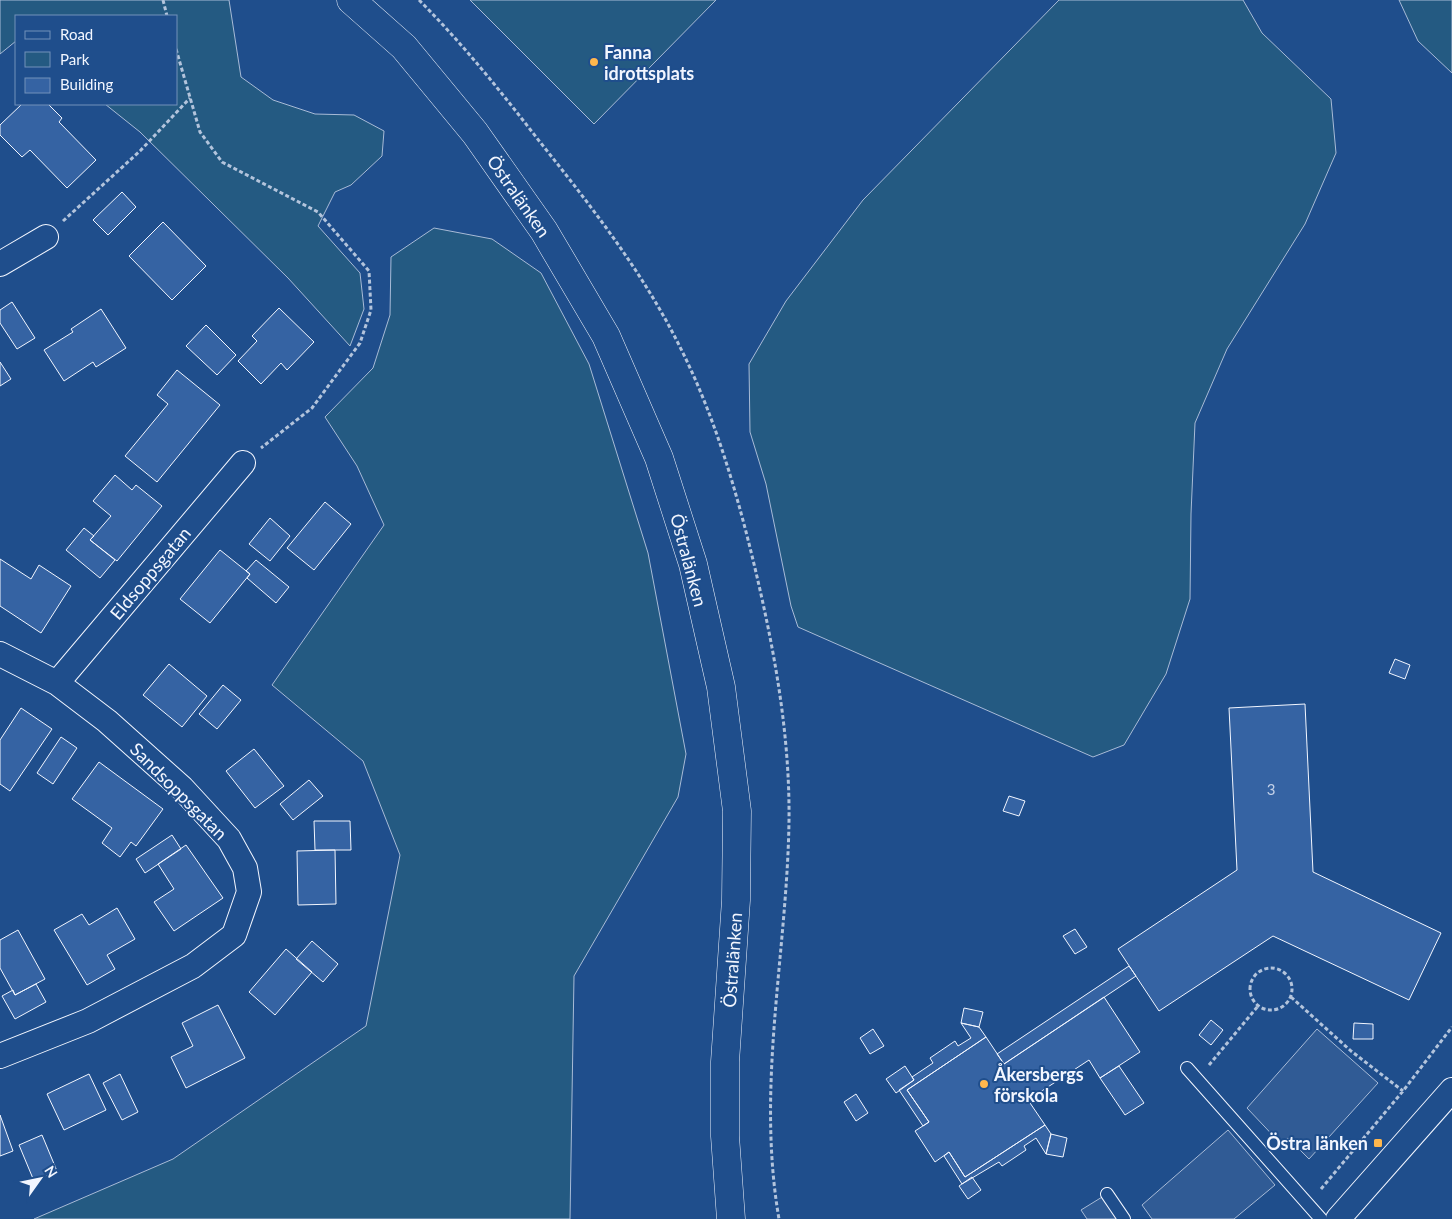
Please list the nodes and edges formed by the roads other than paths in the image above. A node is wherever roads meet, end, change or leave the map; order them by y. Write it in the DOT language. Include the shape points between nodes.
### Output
graph roads {
  1 [pos="351,0"];
  2 [pos="46,237"];
  3 [pos="0,264"];
  4 [pos="243,463"];
  5 [pos="0,654"];
  6 [pos="57,683"];
  7 [pos="0,1056"];
  8 [pos="1187,1068"];
  9 [pos="1452,1090"];
  10 [pos="1107,1194"];
  11 [pos="731,1219"];
  12 [pos="1124,1219"];
  13 [pos="1321,1219"];
  14 [pos="1338,1219"];
  1 -- 11 [label="street, Östralänken" via="410,54 475,133 544,232 606,336 659,458 693,564 721,687 737,811 736,900 725,1062 725,1136"];
  2 -- 3 [label="street"];
  4 -- 6 [label="street, Eldsoppsgatan"];
  5 -- 6 [label="street, Sandsoppsgatan"];
  6 -- 7 [label="street, Sandsoppsgatan" via="107,721 175,782 230,839 245,868 249,892 234,935 194,966 88,1021"];
  8 -- 13 [label="lane"];
  9 -- 14 [label="street"];
  10 -- 12 [label="lane"];
}
